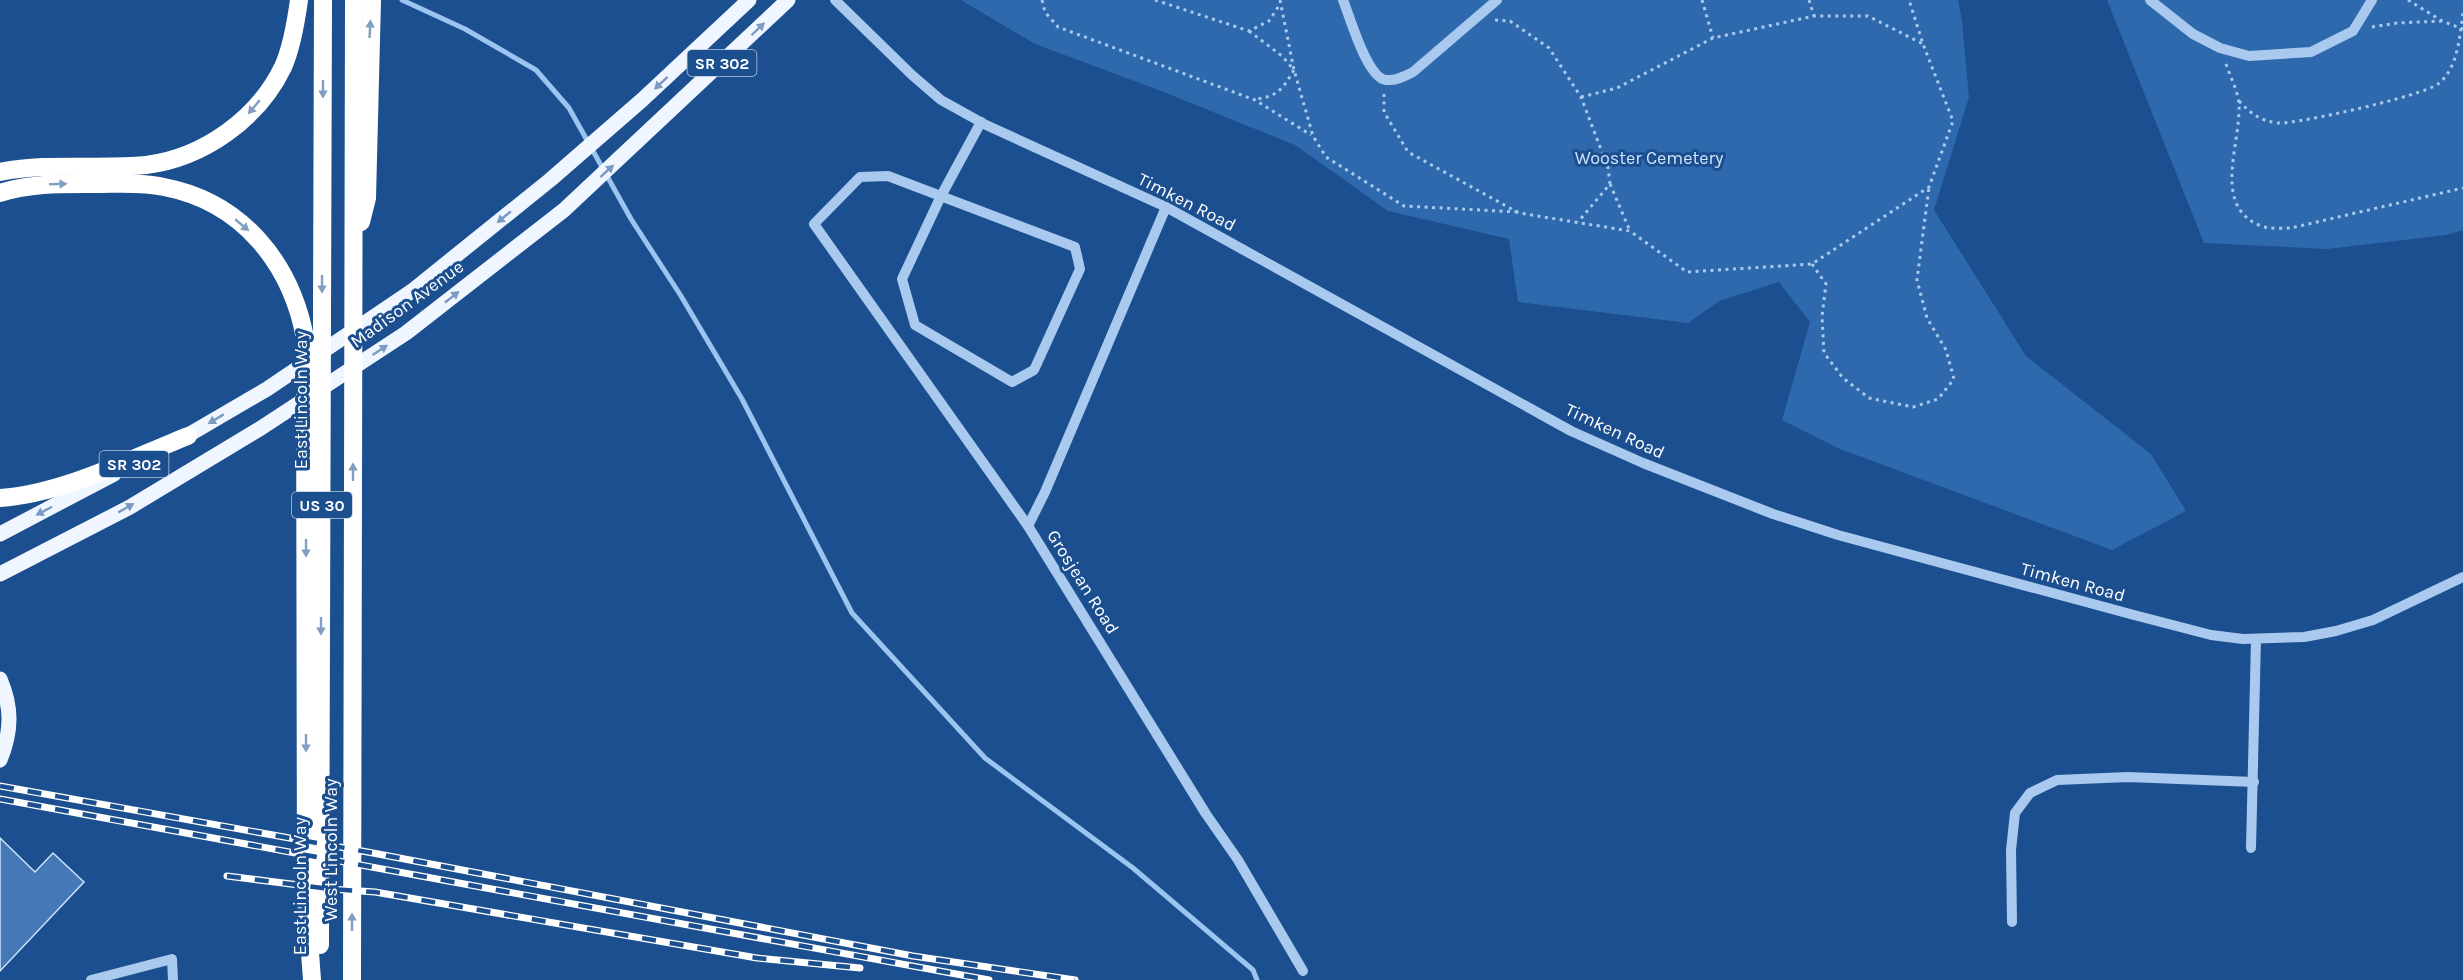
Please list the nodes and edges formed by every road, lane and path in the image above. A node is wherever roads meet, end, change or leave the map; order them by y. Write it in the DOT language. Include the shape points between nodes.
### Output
graph roads {
  1 [pos="323,0"];
  2 [pos="354,0"];
  3 [pos="372,0"];
  4 [pos="749,0"];
  5 [pos="788,0"];
  6 [pos="836,0"];
  7 [pos="1042,0"];
  8 [pos="1155,0"];
  9 [pos="1343,0"];
  10 [pos="1497,0"];
  11 [pos="1702,0"];
  12 [pos="1809,0"];
  13 [pos="1909,0"];
  14 [pos="2150,0"];
  15 [pos="2372,0"];
  16 [pos="2408,0"];
  17 [pos="1280,2"];
  18 [pos="297,8"];
  19 [pos="2463,12"];
  20 [pos="1814,16"];
  21 [pos="1476,18"];
  22 [pos="2442,21"];
  23 [pos="2462,28"];
  24 [pos="1249,31"];
  25 [pos="2353,31"];
  26 [pos="1713,38"];
  27 [pos="1923,44"];
  28 [pos="2220,48"];
  29 [pos="362,53"];
  30 [pos="1294,70"];
  31 [pos="1385,80"];
  32 [pos="1581,97"];
  33 [pos="1255,100"];
  34 [pos="2239,101"];
  35 [pos="981,122"];
  36 [pos="1313,136"];
  37 [pos="0,172"];
  38 [pos="1610,184"];
  39 [pos="1929,188"];
  40 [pos="2463,188"];
  41 [pos="0,193"];
  42 [pos="941,196"];
  43 [pos="1166,207"];
  44 [pos="1519,213"];
  45 [pos="1578,222"];
  46 [pos="1630,231"];
  47 [pos="1812,264"];
  48 [pos="188,435"];
  49 [pos="0,498"];
  50 [pos="1028,526"];
  51 [pos="0,534"];
  52 [pos="0,574"];
  53 [pos="2463,577"];
  54 [pos="2256,639"];
  55 [pos="0,679"];
  56 [pos="0,760"];
  57 [pos="2254,782"];
  58 [pos="2250,848"];
  59 [pos="2012,922"];
  60 [pos="1303,971"];
  61 [pos="91,980"];
  62 [pos="173,980"];
  63 [pos="312,980"];
  64 [pos="320,980"];
  65 [pos="352,980"];
  1 -- 64 [label="highway, East Lincoln Way / US 30, one-way"];
  2 -- 29 [label="highway, US 30"];
  29 -- 3 [label="highway, one-way"];
  4 -- 48 [label="main road, Madison Avenue / SR 302, one-way" via="550,180 412,291 267,389"];
  52 -- 5 [label="main road, Madison Avenue / SR 302, one-way" via="129,507 261,428 406,333 564,210"];
  6 -- 35 [label="street, Timken Road" via="941,100"];
  7 -- 33 [label="path" via="1045,12 1058,27"];
  8 -- 24 [label="path"];
  9 -- 31 [label="street" via="1368,62 1376,76"];
  10 -- 21 [label="street"];
  11 -- 26 [label="path"];
  12 -- 20 [label="path"];
  13 -- 27 [label="path"];
  14 -- 28 [label="street" via="2193,34"];
  15 -- 25 [label="street"];
  16 -- 22 [label="path"];
  17 -- 24 [label="path" via="1269,21"];
  17 -- 30 [label="path"];
  18 -- 37 [label="highway, one-way" via="283,67 266,93 225,135 199,150 147,165 51,165"];
  19 -- 23 [label="path"];
  20 -- 26 [label="path"];
  20 -- 27 [label="path" via="1868,16"];
  21 -- 31 [label="street" via="1413,72"];
  21 -- 32 [label="path" via="1510,21 1549,48"];
  22 -- 23 [label="path"];
  22 -- 25 [label="path" via="2397,23"];
  23 -- 34 [label="path" via="2449,71 2438,84 2415,94 2278,123 2253,116"];
  24 -- 30 [label="path"];
  25 -- 28 [label="street" via="2311,52 2249,56"];
  26 -- 32 [label="path" via="1617,88"];
  27 -- 39 [label="path" via="1953,121"];
  28 -- 34 [label="path"];
  65 -- 29 [label="highway, West Lincoln Way / US 30, one-way" via="353,259"];
  30 -- 33 [label="path" via="1272,97"];
  30 -- 36 [label="path"];
  31 -- 44 [label="path" via="1384,112 1408,152"];
  32 -- 38 [label="path" via="1608,168"];
  33 -- 36 [label="path"];
  34 -- 40 [label="path" via="2231,189 2245,218 2265,228 2291,228"];
  35 -- 42 [label="street"];
  35 -- 43 [label="street, Timken Road"];
  36 -- 44 [label="path" via="1326,157 1404,206"];
  38 -- 45 [label="path"];
  38 -- 46 [label="path"];
  39 -- 47 [label="path"];
  39 -- 47 [label="path" via="1917,280 1954,379 1938,399 1913,407 1869,398 1843,378 1824,352 1822,316 1826,284"];
  41 -- 63 [label="highway, one-way" via="28,186 135,184 165,187 194,196 222,209 260,240 276,261 300,310 305,338 306,898"];
  42 -- 42 [label="street" via="1075,247 1080,269 1034,370 1012,382 915,325 902,279"];
  42 -- 50 [label="street, Grosjean Road" via="888,176 860,177 814,224"];
  43 -- 50 [label="street"];
  43 -- 54 [label="street, Timken Road" via="1571,431 1713,492 1906,554 2211,635"];
  44 -- 45 [label="path"];
  45 -- 46 [label="path"];
  46 -- 47 [label="path" via="1687,272"];
  48 -- 49 [label="highway" via="56,488"];
  48 -- 51 [label="main road, Madison Avenue / SR 302, one-way"];
  50 -- 60 [label="street, Grosjean Road" via="1238,860"];
  53 -- 54 [label="street, Timken Road" via="2373,620 2304,637"];
  54 -- 57 [label="street"];
  55 -- 56 [label="main road" via="11,716"];
  57 -- 58 [label="street"];
  57 -- 59 [label="street" via="2092,778 2057,780 2030,793 2015,813 2011,849"];
  61 -- 62 [label="street" via="172,959"];
}
